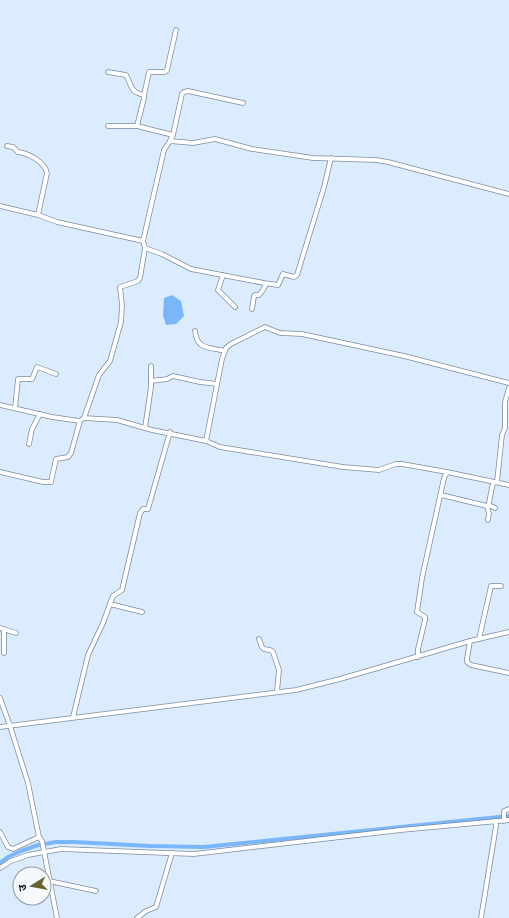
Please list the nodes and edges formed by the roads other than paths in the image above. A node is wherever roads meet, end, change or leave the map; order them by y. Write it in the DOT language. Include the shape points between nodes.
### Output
graph roads {
  1 [pos="176,30"];
  2 [pos="108,72"];
  3 [pos="144,95"];
  4 [pos="243,103"];
  5 [pos="108,126"];
  6 [pos="137,126"];
  7 [pos="173,134"];
  8 [pos="170,141"];
  9 [pos="7,146"];
  10 [pos="331,158"];
  11 [pos="509,194"];
  12 [pos="0,206"];
  13 [pos="38,215"];
  14 [pos="144,241"];
  15 [pos="145,248"];
  16 [pos="223,275"];
  17 [pos="266,284"];
  18 [pos="235,307"];
  19 [pos="252,309"];
  20 [pos="195,331"];
  21 [pos="224,351"];
  22 [pos="151,366"];
  23 [pos="56,374"];
  24 [pos="151,381"];
  25 [pos="509,383"];
  26 [pos="217,384"];
  27 [pos="509,388"];
  28 [pos="0,406"];
  29 [pos="15,408"];
  30 [pos="40,414"];
  31 [pos="84,418"];
  32 [pos="80,421"];
  33 [pos="145,428"];
  34 [pos="170,432"];
  35 [pos="206,441"];
  36 [pos="29,444"];
  37 [pos="0,472"];
  38 [pos="447,472"];
  39 [pos="495,482"];
  40 [pos="509,485"];
  41 [pos="441,495"];
  42 [pos="495,508"];
  43 [pos="488,520"];
  44 [pos="501,586"];
  45 [pos="110,604"];
  46 [pos="142,612"];
  47 [pos="2,629"];
  48 [pos="509,632"];
  49 [pos="16,633"];
  50 [pos="259,639"];
  51 [pos="479,639"];
  52 [pos="470,641"];
  53 [pos="4,653"];
  54 [pos="418,657"];
  55 [pos="509,673"];
  56 [pos="277,692"];
  57 [pos="0,698"];
  58 [pos="73,717"];
  59 [pos="10,726"];
  60 [pos="0,727"];
  61 [pos="509,810"];
  62 [pos="505,817"];
  63 [pos="495,821"];
  64 [pos="0,832"];
  65 [pos="40,839"];
  66 [pos="43,849"];
  67 [pos="172,853"];
  68 [pos="47,866"];
  69 [pos="0,868"];
  70 [pos="52,881"];
  71 [pos="96,891"];
  72 [pos="52,892"];
  73 [pos="57,918"];
  74 [pos="138,918"];
  75 [pos="482,918"];
  1 -- 3 [label="street" via="167,70 149,72"];
  2 -- 3 [label="street" via="126,76 135,92"];
  3 -- 6 [label="street"];
  4 -- 7 [label="street" via="184,92"];
  5 -- 6 [label="street"];
  6 -- 7 [label="street"];
  7 -- 8 [label="street"];
  8 -- 10 [label="street" via="193,144 215,138 252,149 313,158"];
  8 -- 14 [label="street" via="164,150"];
  9 -- 13 [label="street" via="34,158 45,168 47,173"];
  10 -- 11 [label="street" via="388,162"];
  10 -- 17 [label="street" via="297,275 294,277 283,274 278,285"];
  12 -- 13 [label="street"];
  13 -- 14 [label="street" via="57,222"];
  14 -- 15 [label="street"];
  15 -- 16 [label="street" via="192,269"];
  15 -- 31 [label="street" via="139,280 120,287 121,322 110,361 99,375"];
  16 -- 17 [label="street"];
  16 -- 18 [label="street" via="218,290"];
  17 -- 19 [label="street" via="259,295 254,296"];
  20 -- 21 [label="street" via="196,340 202,346"];
  21 -- 25 [label="street" via="231,344 267,328 280,333 302,334 404,356"];
  21 -- 26 [label="street"];
  22 -- 24 [label="street"];
  23 -- 29 [label="street" via="37,367 32,379 18,379"];
  24 -- 26 [label="street" via="173,376"];
  24 -- 33 [label="street"];
  26 -- 35 [label="street"];
  27 -- 39 [label="street"];
  28 -- 29 [label="street"];
  29 -- 30 [label="street"];
  30 -- 32 [label="street"];
  30 -- 36 [label="street" via="32,429"];
  31 -- 32 [label="street"];
  31 -- 33 [label="street" via="112,419"];
  32 -- 37 [label="street" via="71,453 68,457 56,459 51,482"];
  33 -- 34 [label="street"];
  34 -- 35 [label="street"];
  34 -- 45 [label="street" via="148,509 142,509 140,513 122,590 113,596"];
  35 -- 38 [label="street" via="220,447 343,467 379,470 402,464"];
  38 -- 39 [label="street"];
  38 -- 41 [label="street"];
  39 -- 40 [label="street"];
  39 -- 42 [label="street" via="489,503"];
  41 -- 43 [label="street" via="487,506"];
  41 -- 54 [label="street" via="422,578 418,613 425,618"];
  44 -- 51 [label="street" via="492,586"];
  45 -- 46 [label="street"];
  45 -- 58 [label="street" via="88,655"];
  47 -- 49 [label="street"];
  47 -- 53 [label="street"];
  48 -- 51 [label="street"];
  50 -- 56 [label="street" via="264,649 273,652 279,670"];
  51 -- 52 [label="street"];
  52 -- 54 [label="street"];
  52 -- 55 [label="street" via="467,662"];
  54 -- 56 [label="street" via="296,690"];
  56 -- 58 [label="street"];
  57 -- 59 [label="street"];
  58 -- 59 [label="street"];
  59 -- 60 [label="street"];
  59 -- 65 [label="street" via="28,783"];
  61 -- 62 [label="street" via="505,810"];
  62 -- 63 [label="street"];
  63 -- 67 [label="street" via="215,852"];
  63 -- 75 [label="street"];
  64 -- 65 [label="street" via="10,848"];
  65 -- 66 [label="street"];
  66 -- 67 [label="street"];
  66 -- 68 [label="street"];
  66 -- 69 [label="street"];
  67 -- 74 [label="street" via="156,907"];
  70 -- 71 [label="street"];
  72 -- 73 [label="street"];
}
